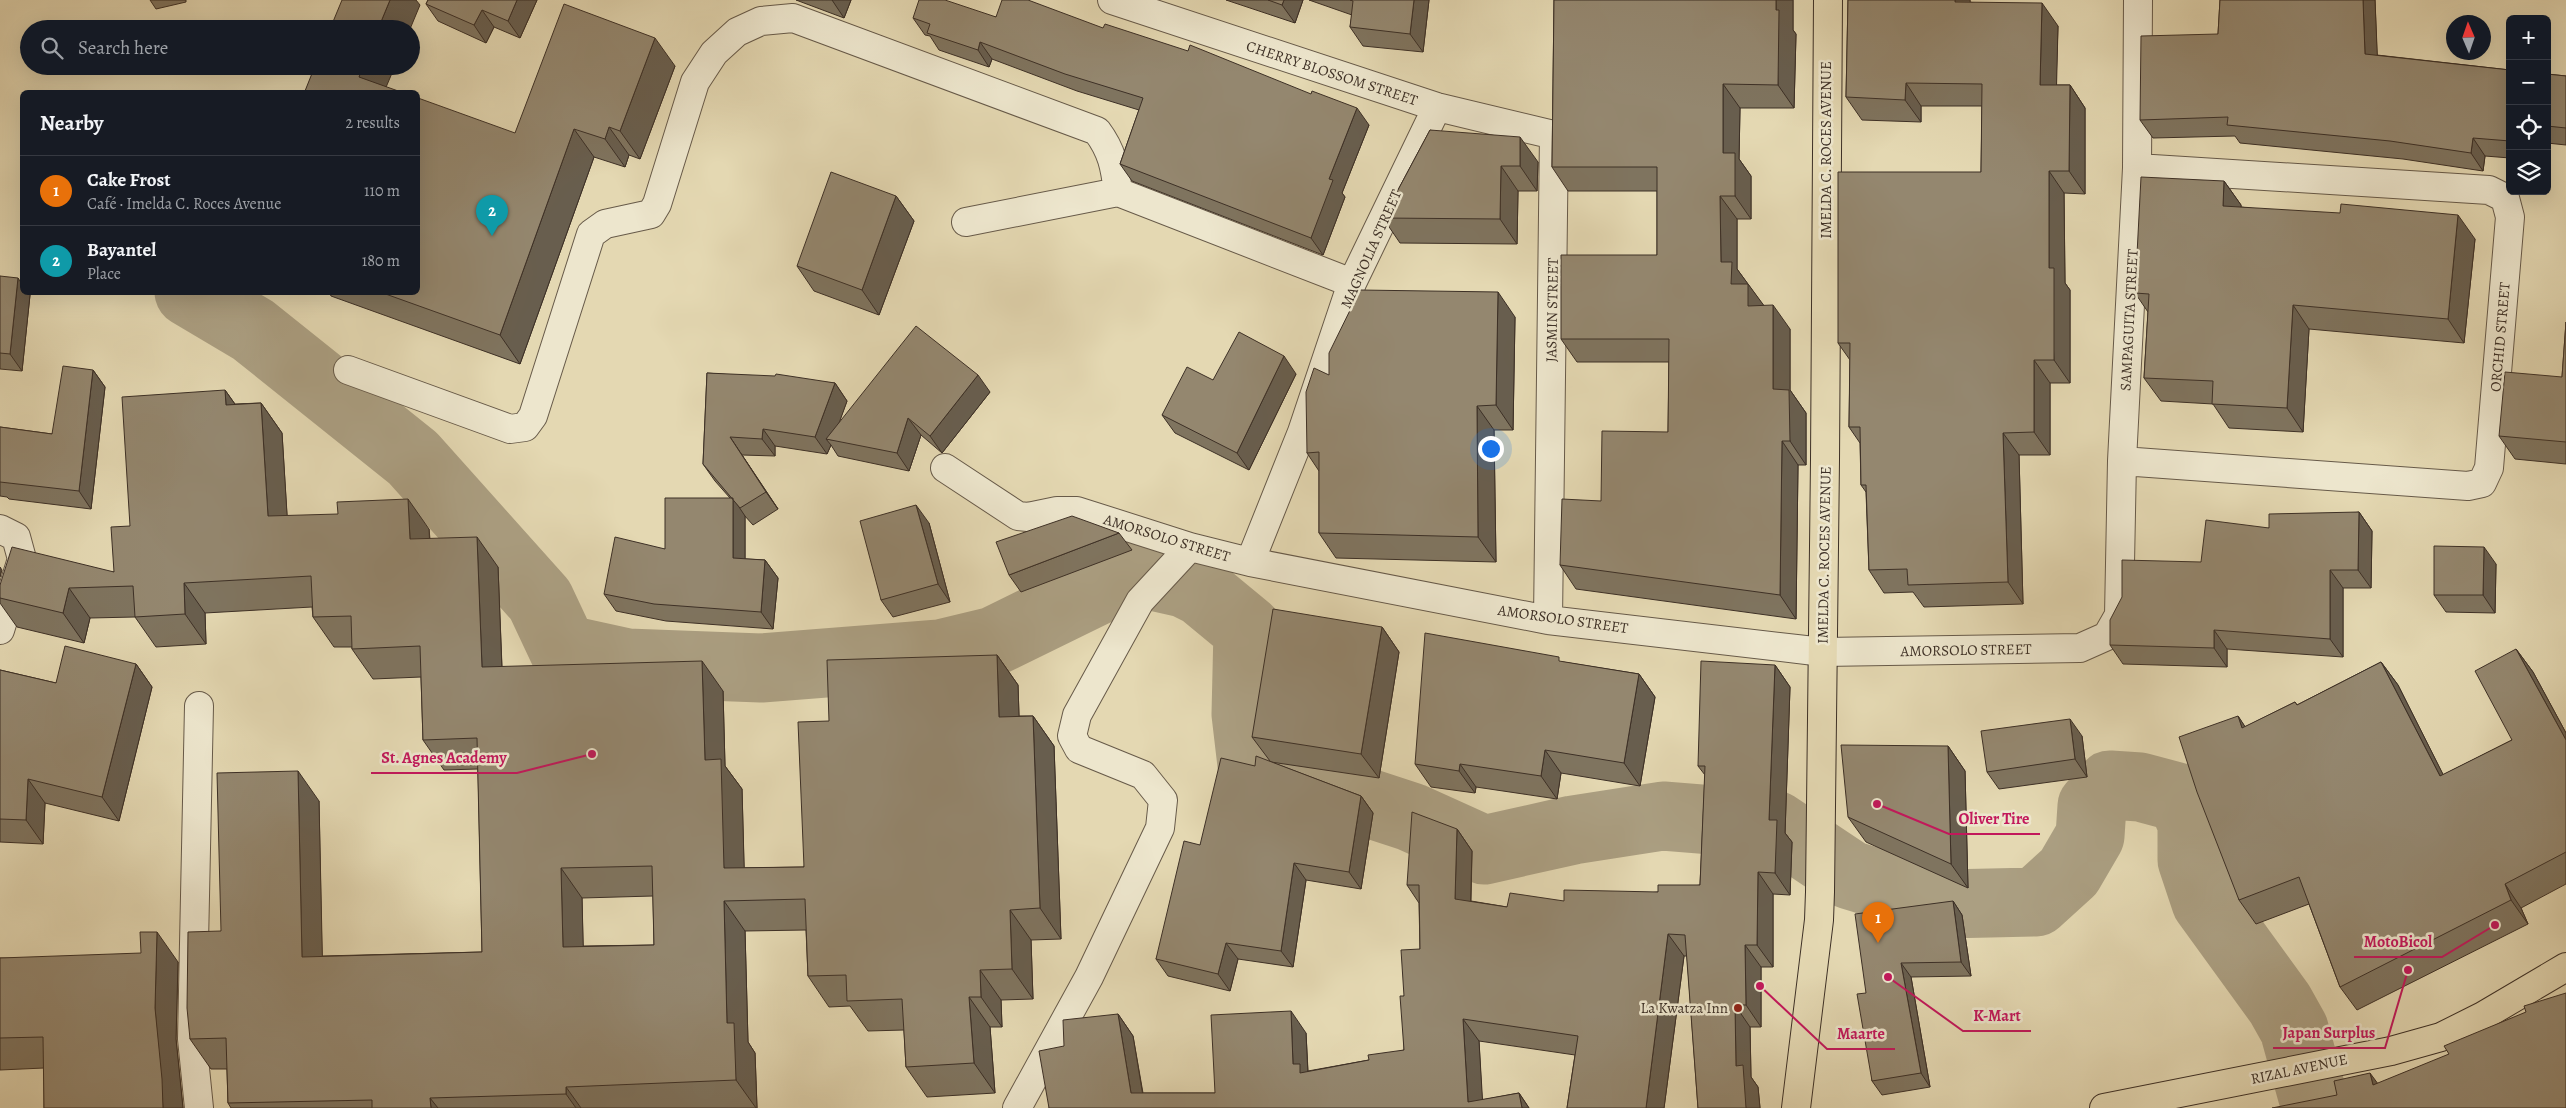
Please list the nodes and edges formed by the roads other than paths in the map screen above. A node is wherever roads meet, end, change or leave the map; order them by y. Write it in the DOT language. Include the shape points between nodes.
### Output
graph roads {
  1 [pos="1112,0"];
  2 [pos="1828,0"];
  3 [pos="2138,0"];
  4 [pos="1554,106"];
  5 [pos="1437,107"];
  6 [pos="1554,134"];
  7 [pos="2137,168"];
  8 [pos="1118,192"];
  9 [pos="966,222"];
  10 [pos="1352,283"];
  11 [pos="348,370"];
  12 [pos="2122,461"];
  13 [pos="945,468"];
  14 [pos="0,528"];
  15 [pos="1190,547"];
  16 [pos="1250,562"];
  17 [pos="1548,620"];
  18 [pos="0,630"];
  19 [pos="2107,636"];
  20 [pos="1823,652"];
  21 [pos="199,706"];
  22 [pos="2566,967"];
  23 [pos="199,1108"];
  24 [pos="1017,1108"];
  25 [pos="1796,1108"];
  26 [pos="2104,1108"];
  1 -- 5 [label="street, CHERRY BLOSSOM STREET"];
  2 -- 20 [label="main road, IMELDA C. ROCES AVENUE"];
  3 -- 7 [label="street, SAMPAGUITA STREET"];
  4 -- 6 [label="street, JASMIN STREET"];
  5 -- 6 [label="street, CHERRY BLOSSOM STREET"];
  5 -- 10 [label="street, MAGNOLIA STREET"];
  6 -- 17 [label="street, JASMIN STREET"];
  7 -- 12 [label="street, SAMPAGUITA STREET"];
  7 -- 12 [label="street, ORCHID STREET" via="2489,190 2505,198 2510,217 2489,468 2482,483 2468,486"];
  8 -- 9 [label="street"];
  8 -- 10 [label="street"];
  8 -- 11 [label="street" via="1114,161 1097,131 793,18 761,22 737,32 714,53 695,82 657,204 651,214 605,224 591,234 533,416 525,427 510,429"];
  10 -- 16 [label="street, MAGNOLIA STREET" via="1302,432"];
  12 -- 19 [label="street, SAMPAGUITA STREET" via="2119,615"];
  13 -- 15 [label="street, AMORSOLO STREET" via="1018,516 1077,511"];
  14 -- 18 [label="street" via="16,537 22,559"];
  15 -- 16 [label="street, AMORSOLO STREET"];
  15 -- 24 [label="street" via="1140,601 1077,715 1072,736 1079,749 1143,775 1163,800 1160,828 1089,977"];
  16 -- 17 [label="street, AMORSOLO STREET"];
  17 -- 20 [label="street, AMORSOLO STREET"];
  19 -- 20 [label="street, AMORSOLO STREET" via="2080,648"];
  20 -- 25 [label="main road, IMELDA C. ROCES AVENUE" via="1819,920"];
  21 -- 23 [label="street" via="192,1039"];
  22 -- 26 [label="main road, RIZAL AVENUE" via="2441,1037 2390,1051"];
}
